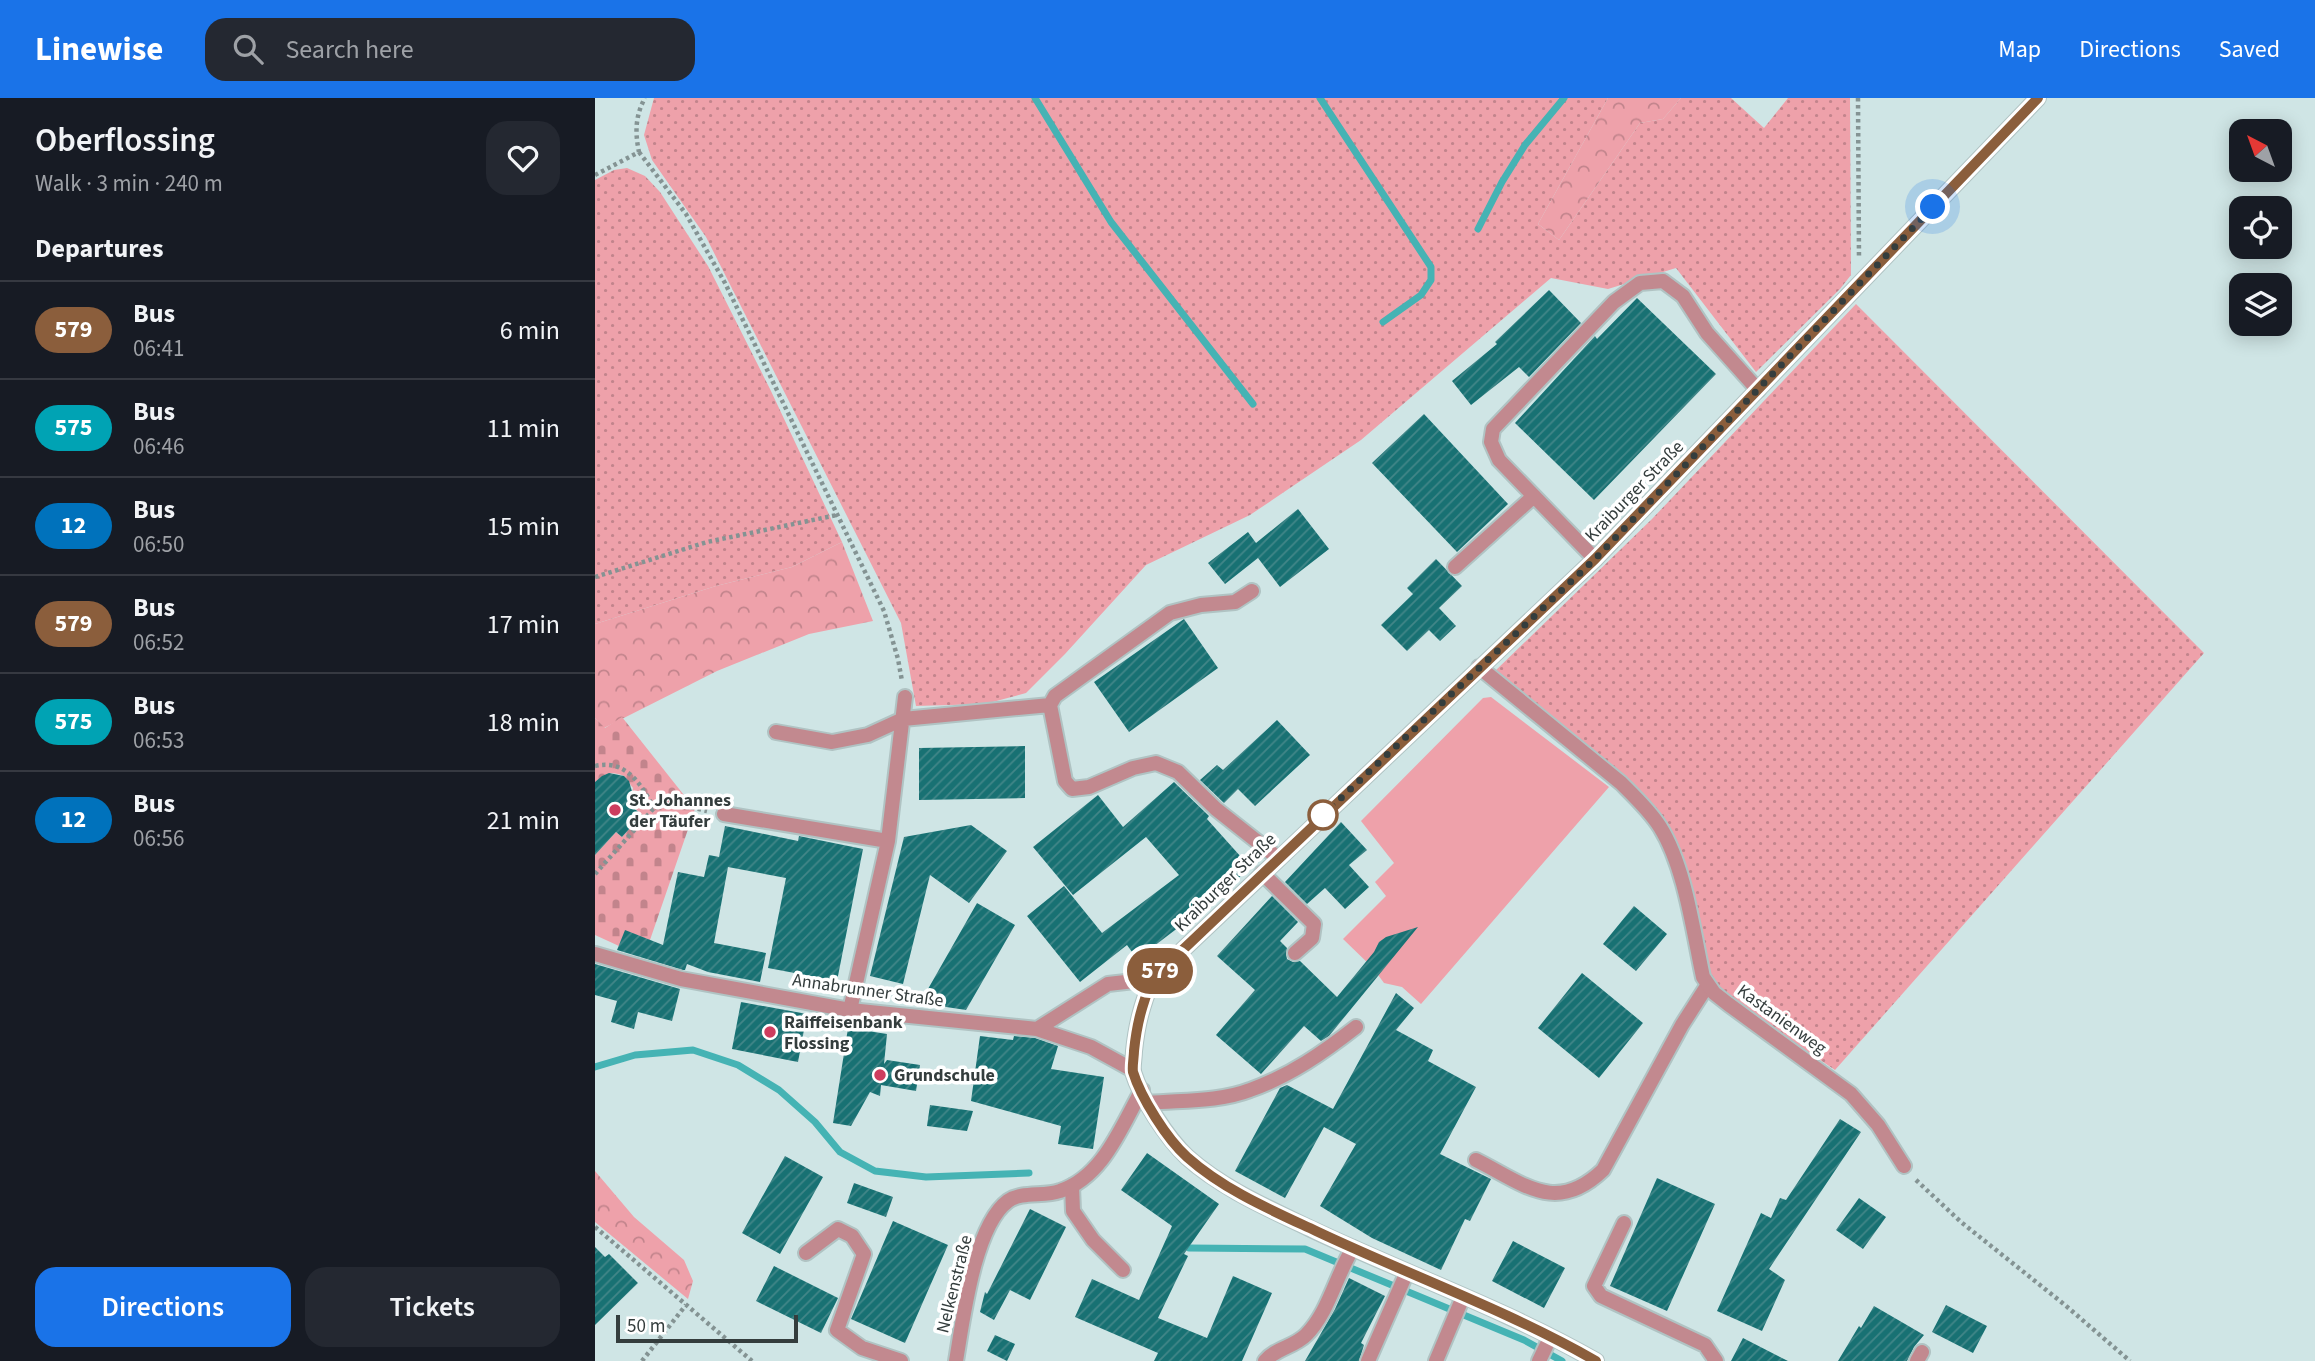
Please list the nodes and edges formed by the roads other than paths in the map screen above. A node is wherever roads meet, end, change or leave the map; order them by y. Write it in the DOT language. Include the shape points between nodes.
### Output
graph roads {
  1 [pos="2038,98"];
  2 [pos="1758,390"];
  3 [pos="1534,496"];
  4 [pos="1595,559"];
  5 [pos="1455,567"];
  6 [pos="1252,591"];
  7 [pos="1479,667"];
  8 [pos="905,696"];
  9 [pos="1049,705"];
  10 [pos="903,719"];
  11 [pos="776,732"];
  12 [pos="724,814"];
  13 [pos="888,841"];
  14 [pos="1278,858"];
  15 [pos="1262,873"];
  16 [pos="1295,953"];
  17 [pos="595,954"];
  18 [pos="1152,979"];
  19 [pos="1707,986"];
  20 [pos="850,1010"];
  21 [pos="1356,1027"];
  22 [pos="1037,1029"];
  23 [pos="1133,1070"];
  24 [pos="1145,1096"];
  25 [pos="1476,1160"];
  26 [pos="1904,1166"];
  27 [pos="1072,1186"];
  28 [pos="1624,1223"];
  29 [pos="1351,1251"];
  30 [pos="806,1253"];
  31 [pos="1123,1270"];
  32 [pos="1406,1275"];
  33 [pos="1461,1300"];
  34 [pos="1549,1340"];
  35 [pos="901,1361"];
  36 [pos="956,1361"];
  37 [pos="1265,1361"];
  38 [pos="1369,1361"];
  39 [pos="1436,1361"];
  40 [pos="1539,1361"];
  41 [pos="1596,1361"];
  42 [pos="1716,1361"];
  1 -- 2 [label="street, Kraiburger Straße"];
  2 -- 3 [label="street" via="1707,333 1683,296 1663,281 1640,283 1614,302 1493,429 1491,442 1499,460"];
  2 -- 4 [label="street, Kraiburger Straße"];
  3 -- 4 [label="street"];
  3 -- 5 [label="street"];
  4 -- 7 [label="street, Kraiburger Straße"];
  6 -- 9 [label="street" via="1235,601 1170,613 1055,696"];
  7 -- 14 [label="street, Kraiburger Straße"];
  7 -- 19 [label="street" via="1621,783 1661,829 1682,884"];
  8 -- 10 [label="street"];
  9 -- 10 [label="street"];
  9 -- 14 [label="street" via="1065,780 1072,789 1156,763 1178,772"];
  10 -- 11 [label="street" via="868,735 832,742"];
  10 -- 13 [label="street"];
  12 -- 13 [label="street"];
  13 -- 20 [label="street"];
  14 -- 15 [label="street, Kraiburger Straße"];
  15 -- 16 [label="street" via="1314,924 1312,938"];
  15 -- 18 [label="street, Kraiburger Straße"];
  17 -- 20 [label="street, Annabrunner Straße" via="681,979"];
  18 -- 22 [label="street" via="1108,984"];
  18 -- 23 [label="street, Kraiburger Straße" via="1137,1020"];
  19 -- 25 [label="street" via="1603,1170 1591,1182 1558,1195 1540,1192"];
  19 -- 26 [label="street, Kastanienweg" via="1851,1094"];
  20 -- 22 [label="street, Annabrunner Straße"];
  21 -- 24 [label="street" via="1320,1055 1249,1091 1205,1099"];
  22 -- 23 [label="street, Annabrunner Straße" via="1091,1048"];
  23 -- 24 [label="street, Kraiburger Straße"];
  24 -- 27 [label="street, Nelkenstraße" via="1101,1161"];
  24 -- 29 [label="street, Kraiburger Straße" via="1175,1145 1213,1177"];
  27 -- 31 [label="street" via="1073,1211"];
  27 -- 36 [label="street, Nelkenstraße" via="1018,1196 994,1216 972,1277"];
  28 -- 42 [label="street" via="1594,1286 1601,1296 1705,1345"];
  29 -- 32 [label="street, Kraiburger Straße"];
  29 -- 37 [label="street" via="1314,1326 1299,1342"];
  30 -- 35 [label="street" via="838,1229 852,1236 864,1254 837,1330 863,1348"];
  32 -- 33 [label="street, Kraiburger Straße"];
  32 -- 38 [label="street"];
  33 -- 34 [label="street, Kraiburger Straße" via="1485,1305"];
  33 -- 39 [label="street"];
  34 -- 40 [label="street"];
  34 -- 41 [label="street, Kraiburger Straße"];
}
